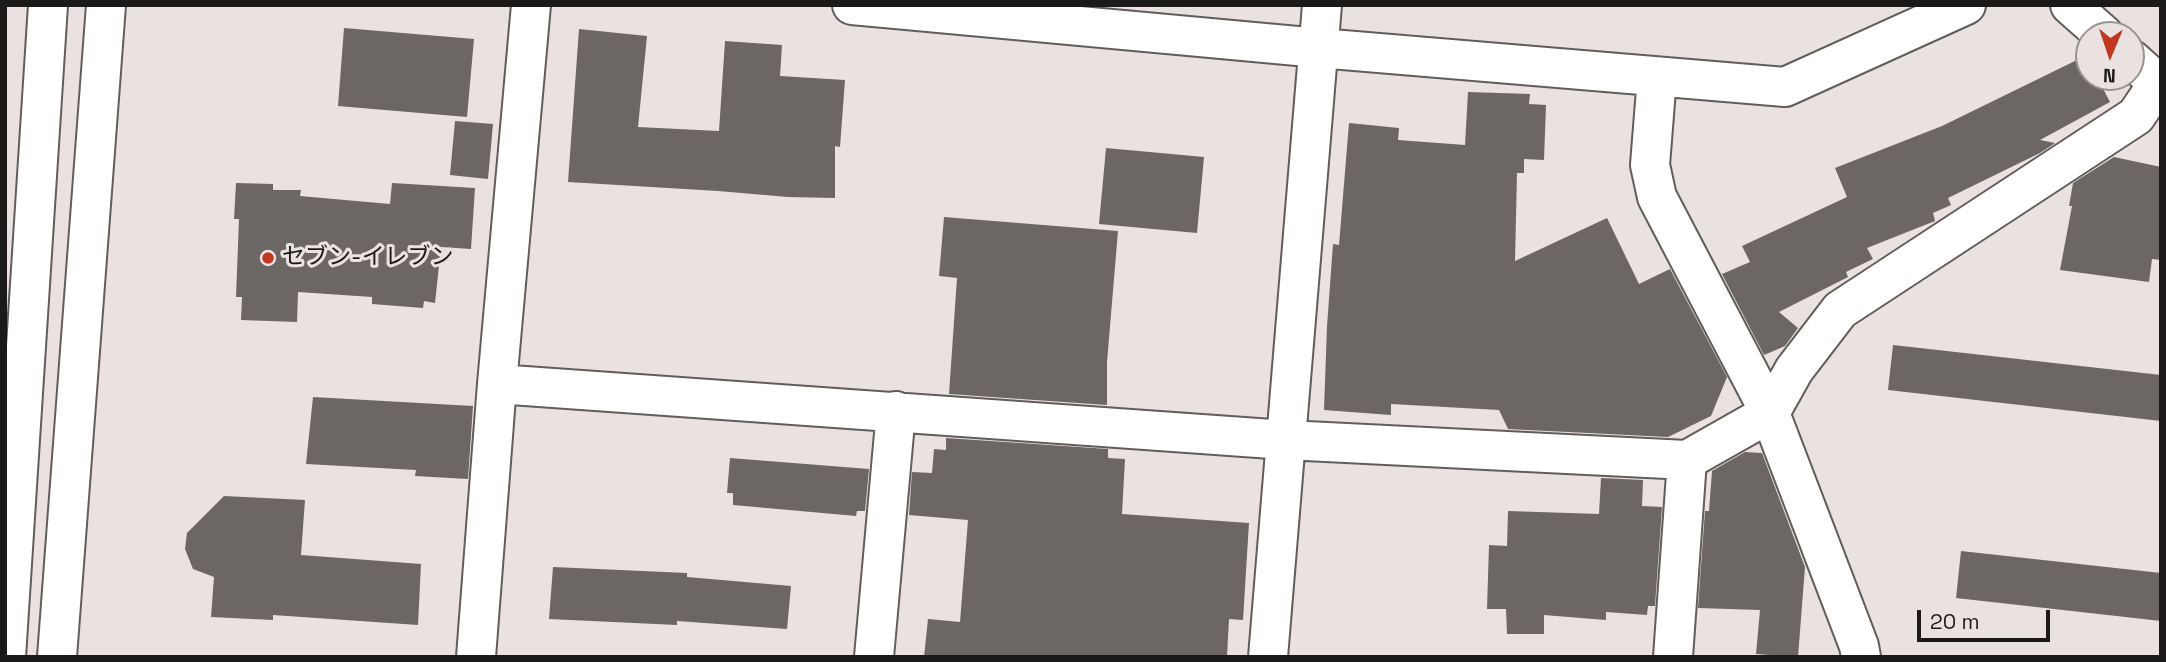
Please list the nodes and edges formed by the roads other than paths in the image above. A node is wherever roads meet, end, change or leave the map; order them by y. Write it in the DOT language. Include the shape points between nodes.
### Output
graph roads {
  1 [pos="48,5"];
  2 [pos="106,5"];
  3 [pos="531,5"];
  4 [pos="852,5"];
  5 [pos="1322,5"];
  6 [pos="1966,5"];
  7 [pos="2070,5"];
  8 [pos="2088,21"];
  9 [pos="1319,48"];
  10 [pos="2150,73"];
  11 [pos="1657,77"];
  12 [pos="497,384"];
  13 [pos="896,411"];
  14 [pos="1770,413"];
  15 [pos="1286,440"];
  16 [pos="1687,460"];
  17 [pos="6,657"];
  18 [pos="57,657"];
  19 [pos="476,657"];
  20 [pos="874,657"];
  21 [pos="1268,657"];
  22 [pos="1674,657"];
  23 [pos="1861,657"];
  1 -- 17 [label="street"];
  2 -- 18 [label="street"];
  3 -- 12 [label="street"];
  4 -- 9 [label="street"];
  5 -- 9 [label="street"];
  6 -- 11 [label="street" via="1786,87"];
  7 -- 8 [label="street"];
  9 -- 11 [label="street"];
  9 -- 15 [label="street"];
  10 -- 14 [label="street" via="2136,116 1840,310 1794,370"];
  11 -- 14 [label="street" via="1650,165 1657,197"];
  12 -- 13 [label="street"];
  12 -- 19 [label="street"];
  13 -- 15 [label="street"];
  13 -- 20 [label="street"];
  14 -- 16 [label="street"];
  14 -- 23 [label="street"];
  15 -- 16 [label="street"];
  15 -- 21 [label="street"];
  16 -- 22 [label="street"];
}
